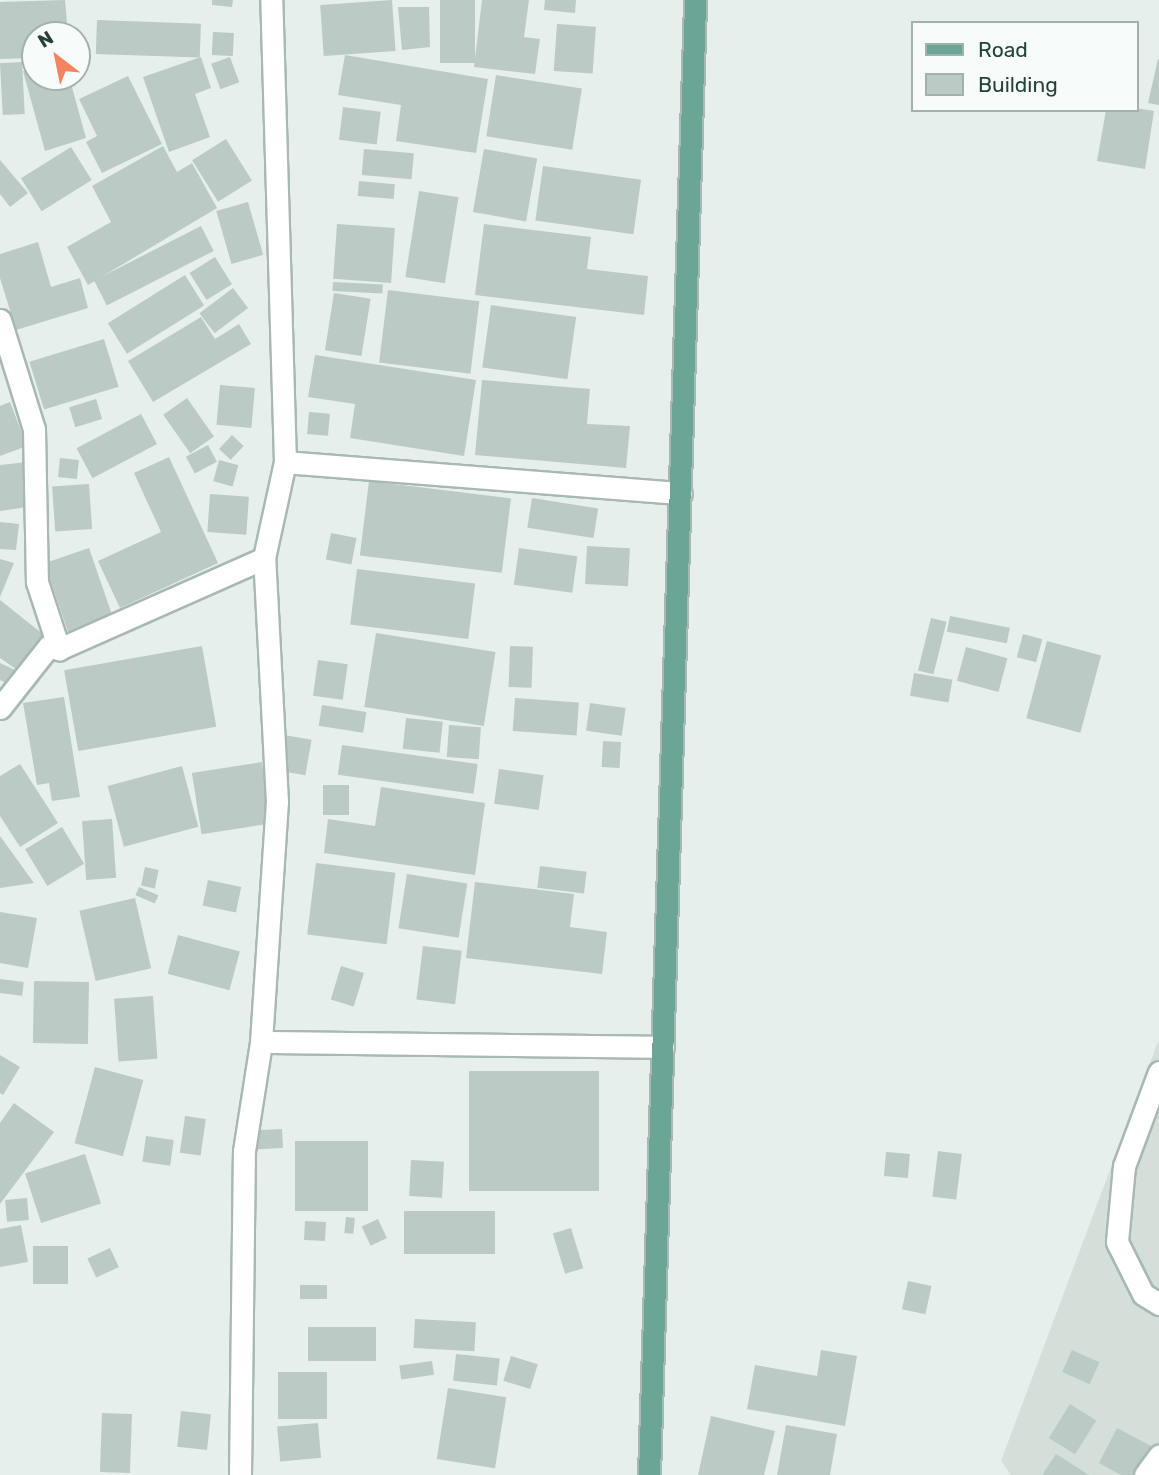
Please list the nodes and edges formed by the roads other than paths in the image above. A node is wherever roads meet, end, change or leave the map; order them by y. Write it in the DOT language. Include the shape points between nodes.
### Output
graph roads {
  1 [pos="271,0"];
  2 [pos="695,0"];
  3 [pos="0,320"];
  4 [pos="285,462"];
  5 [pos="681,493"];
  6 [pos="264,558"];
  7 [pos="59,649"];
  8 [pos="0,708"];
  9 [pos="261,1042"];
  10 [pos="663,1047"];
  11 [pos="1159,1072"];
  12 [pos="1159,1304"];
  13 [pos="1159,1456"];
  14 [pos="240,1475"];
  15 [pos="649,1475"];
  16 [pos="1145,1475"];
  1 -- 4 [label="street"];
  2 -- 5 [label="main road"];
  3 -- 7 [label="street" via="34,429 37,582"];
  4 -- 5 [label="street"];
  4 -- 6 [label="street"];
  5 -- 10 [label="main road"];
  6 -- 7 [label="street"];
  6 -- 9 [label="street" via="277,802"];
  7 -- 8 [label="street" via="49,646"];
  9 -- 10 [label="street"];
  9 -- 14 [label="street" via="244,1151"];
  10 -- 15 [label="main road"];
  11 -- 12 [label="street" via="1124,1166 1117,1242 1143,1294"];
  13 -- 16 [label="street"];
}
